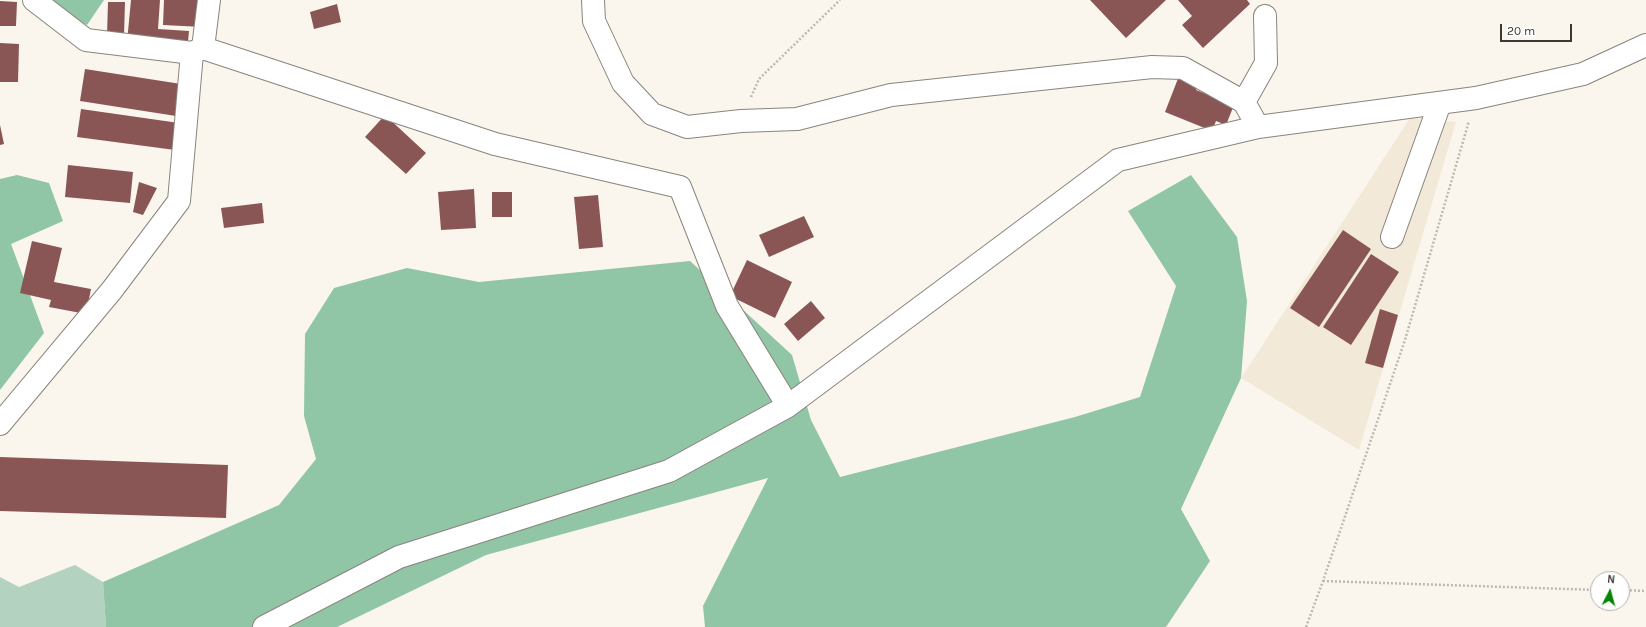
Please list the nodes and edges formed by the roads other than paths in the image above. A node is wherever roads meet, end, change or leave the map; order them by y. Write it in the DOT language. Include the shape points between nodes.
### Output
graph roads {
  1 [pos="34,0"];
  2 [pos="209,0"];
  3 [pos="593,0"];
  4 [pos="1264,16"];
  5 [pos="1646,45"];
  6 [pos="197,50"];
  7 [pos="1244,102"];
  8 [pos="1440,103"];
  9 [pos="1258,127"];
  10 [pos="1392,237"];
  11 [pos="788,406"];
  12 [pos="0,424"];
  13 [pos="264,627"];
  1 -- 6 [label="street" via="86,40"];
  2 -- 6 [label="street"];
  3 -- 7 [label="street" via="594,21 623,83 652,114 687,127 741,121 797,119 891,95 1152,67 1183,68"];
  4 -- 7 [label="street" via="1266,63"];
  5 -- 8 [label="street" via="1582,74 1476,98"];
  6 -- 11 [label="street" via="495,144 680,187 728,306"];
  6 -- 12 [label="street" via="179,201 112,290"];
  7 -- 9 [label="street"];
  8 -- 9 [label="street"];
  8 -- 10 [label="street"];
  9 -- 11 [label="street" via="1118,160"];
  11 -- 13 [label="street" via="669,471 399,557"];
}
